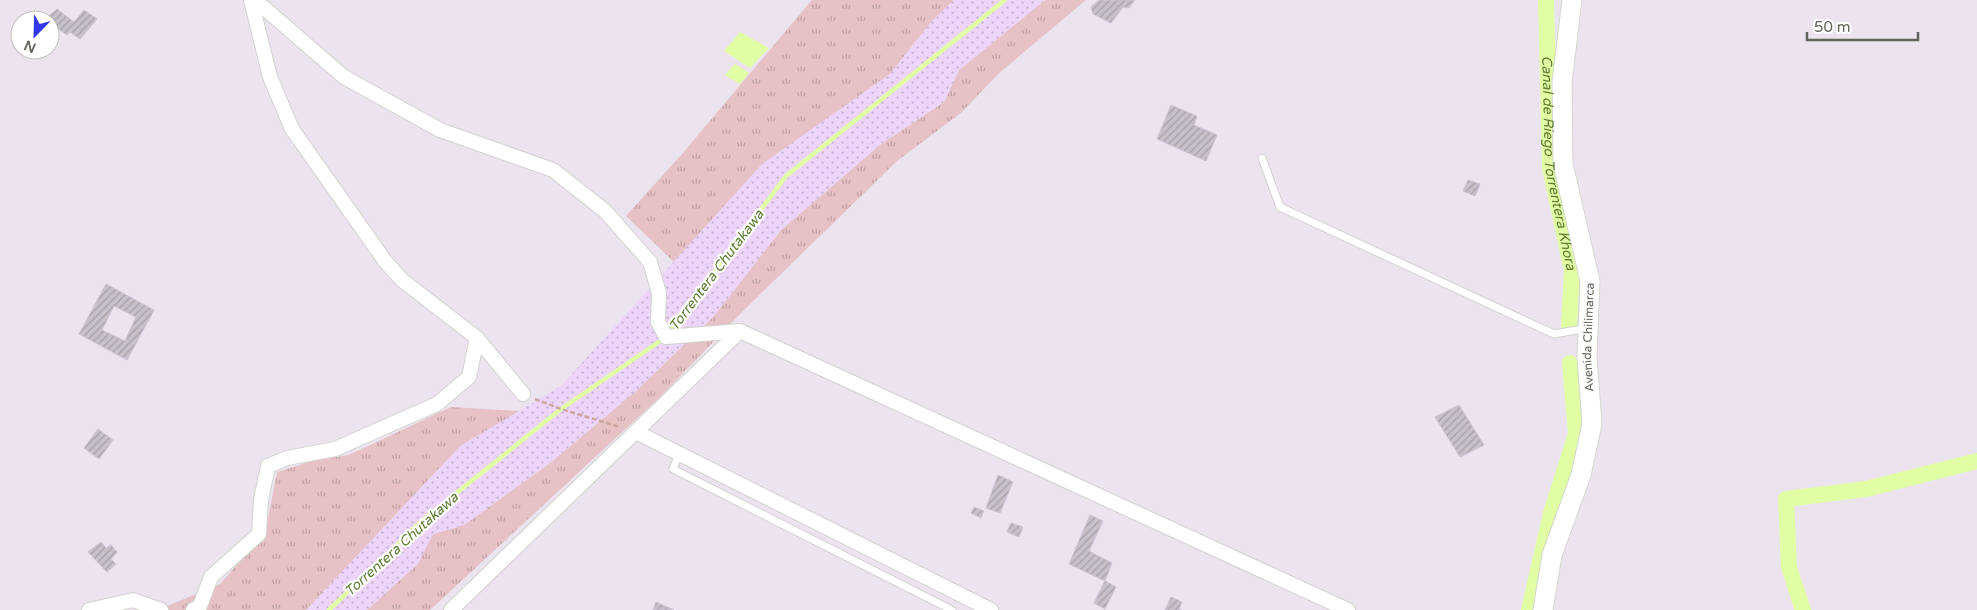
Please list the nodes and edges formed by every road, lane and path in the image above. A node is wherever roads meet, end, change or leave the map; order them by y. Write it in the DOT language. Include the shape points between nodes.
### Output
graph roads {
  1 [pos="250,0"];
  2 [pos="255,0"];
  3 [pos="1572,0"];
  4 [pos="1262,158"];
  5 [pos="1588,328"];
  6 [pos="740,331"];
  7 [pos="477,338"];
  8 [pos="523,394"];
  9 [pos="636,432"];
  10 [pos="680,454"];
  11 [pos="89,610"];
  12 [pos="160,610"];
  13 [pos="193,610"];
  14 [pos="451,610"];
  15 [pos="952,610"];
  16 [pos="990,610"];
  17 [pos="1348,610"];
  18 [pos="1543,610"];
  1 -- 7 [label="street" via="270,77 292,129 385,261 402,280"];
  2 -- 6 [label="street" via="344,77 440,130 553,170 605,211 650,262 659,292 658,322 666,336"];
  3 -- 5 [label="street, Avenida Chilimarca" via="1562,82 1564,164 1590,281"];
  4 -- 5 [label="lane" via="1280,207 1554,334"];
  5 -- 18 [label="street, Avenida Chilimarca" via="1592,424 1581,475 1552,555"];
  6 -- 9 [label="street"];
  6 -- 17 [label="street"];
  7 -- 8 [label="street"];
  7 -- 13 [label="street" via="469,377 437,404 334,449 286,458 268,466 258,534 212,577 200,606"];
  8 -- 9 [label="path"];
  9 -- 10 [label="street"];
  9 -- 14 [label="street"];
  10 -- 15 [label="lane" via="673,469"];
  10 -- 16 [label="street"];
  11 -- 12 [label="street" via="133,600"];
}
